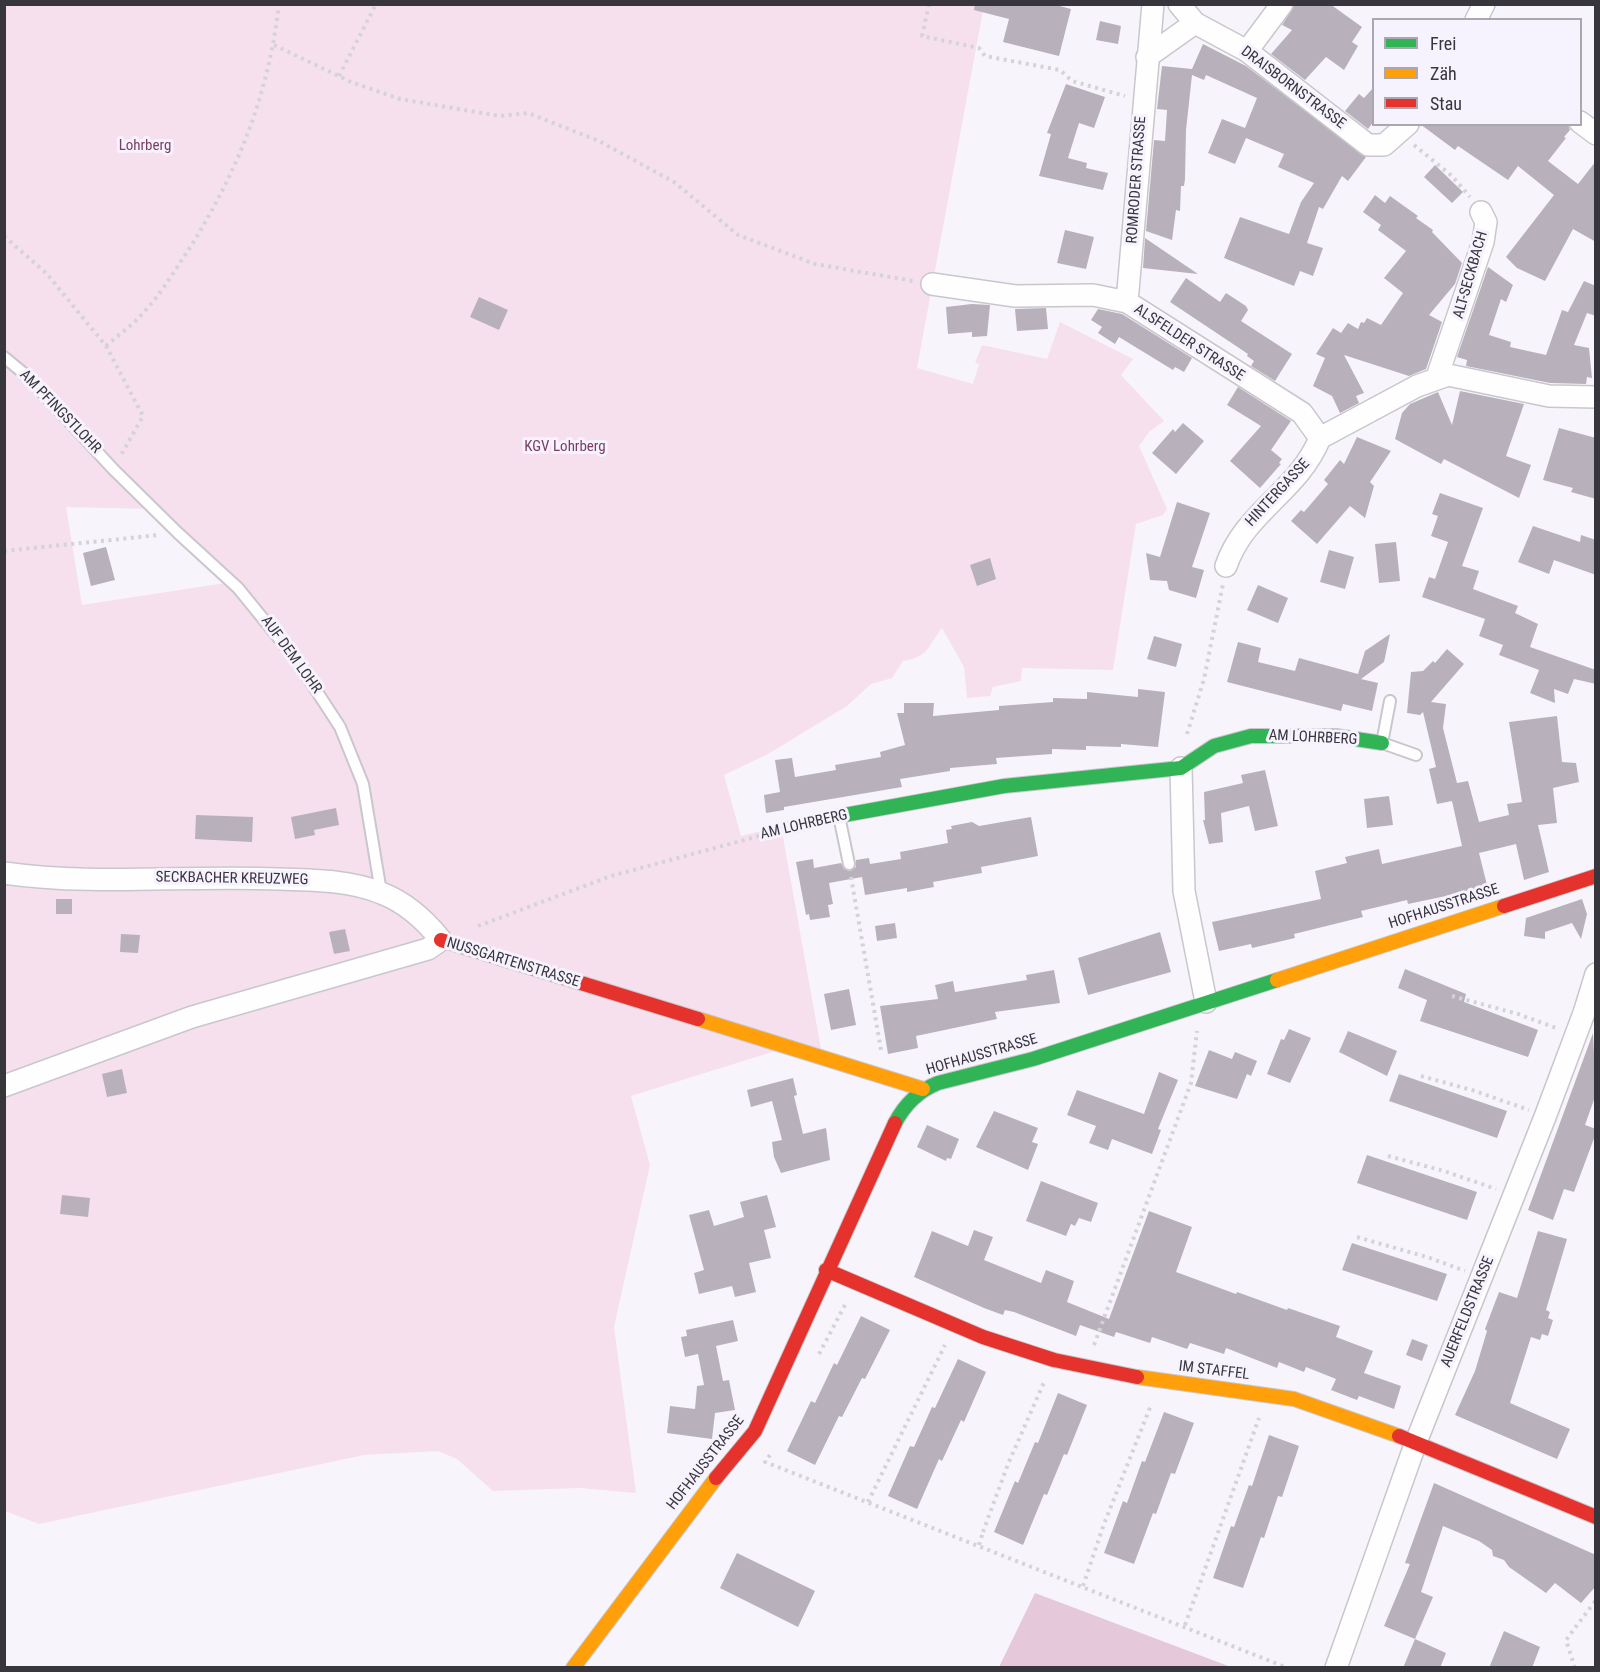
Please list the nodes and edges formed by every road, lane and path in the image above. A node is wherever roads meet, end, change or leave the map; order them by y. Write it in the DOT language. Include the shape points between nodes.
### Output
graph roads {
  1 [pos="279,4"];
  2 [pos="376,4"];
  3 [pos="929,4"];
  4 [pos="1153,4"];
  5 [pos="1179,4"];
  6 [pos="1282,4"];
  7 [pos="1484,4"];
  8 [pos="1477,18"];
  9 [pos="1195,23"];
  10 [pos="274,45"];
  11 [pos="1247,51"];
  12 [pos="1147,57"];
  13 [pos="338,76"];
  14 [pos="1144,98"];
  15 [pos="1582,123"];
  16 [pos="1404,129"];
  17 [pos="1596,134"];
  18 [pos="1481,212"];
  19 [pos="4,236"];
  20 [pos="932,284"];
  21 [pos="1127,302"];
  22 [pos="106,345"];
  23 [pos="4,357"];
  24 [pos="1437,377"];
  25 [pos="1596,397"];
  26 [pos="1320,438"];
  27 [pos="113,469"];
  28 [pos="178,533"];
  29 [pos="4,551"];
  30 [pos="1226,566"];
  31 [pos="1390,701"];
  32 [pos="1188,725"];
  33 [pos="1382,743"];
  34 [pos="1416,755"];
  35 [pos="1181,768"];
  36 [pos="839,816"];
  37 [pos="788,828"];
  38 [pos="849,864"];
  39 [pos="4,873"];
  40 [pos="1596,876"];
  41 [pos="381,892"];
  42 [pos="473,928"];
  43 [pos="441,940"];
  44 [pos="1596,974"];
  45 [pos="1452,996"];
  46 [pos="1206,1002"];
  47 [pos="1547,1024"];
  48 [pos="1197,1047"];
  49 [pos="1421,1076"];
  50 [pos="885,1078"];
  51 [pos="4,1086"];
  52 [pos="923,1089"];
  53 [pos="1512,1102"];
  54 [pos="1388,1156"];
  55 [pos="1480,1184"];
  56 [pos="1357,1238"];
  57 [pos="1456,1267"];
  58 [pos="826,1270"];
  59 [pos="1104,1315"];
  60 [pos="955,1326"];
  61 [pos="1054,1360"];
  62 [pos="1158,1381"];
  63 [pos="1267,1394"];
  64 [pos="1416,1442"];
  65 [pos="771,1453"];
  66 [pos="868,1502"];
  67 [pos="990,1513"];
  68 [pos="1596,1517"];
  69 [pos="983,1532"];
  70 [pos="979,1545"];
  71 [pos="1083,1586"];
  72 [pos="1596,1600"];
  73 [pos="1185,1625"];
  74 [pos="1340,1659"];
  75 [pos="573,1668"];
  76 [pos="1288,1668"];
  77 [pos="1575,1668"];
  1 -- 10 [label="path"];
  2 -- 13 [label="path"];
  3 -- 14 [label="path" via="922,36 979,48 985,56 1060,70 1072,81"];
  4 -- 12 [label="street, ROMRODER STRASSE"];
  5 -- 9 [label="street, DRAISBORNSTRASSE"];
  6 -- 11 [label="street"];
  7 -- 8 [label="street"];
  9 -- 11 [label="street, DRAISBORNSTRASSE"];
  9 -- 12 [label="street"];
  10 -- 13 [label="path"];
  10 -- 22 [label="path" via="253,126 212,211 143,313"];
  11 -- 16 [label="street, DRAISBORNSTRASSE" via="1368,145 1384,146"];
  12 -- 14 [label="street, ROMRODER STRASSE"];
  13 -- 20 [label="path" via="400,99 500,116 528,113 599,141 674,182 738,235 765,247 815,264"];
  14 -- 21 [label="street, ROMRODER STRASSE"];
  15 -- 17 [label="street"];
  16 -- 18 [label="path, ALT-SECKBACH" via="1452,176"];
  18 -- 24 [label="street, ALT-SECKBACH" via="1486,222 1483,242"];
  19 -- 22 [label="path" via="47,274"];
  20 -- 21 [label="street, ALSFELDER STRASSE" via="1015,296 1094,295"];
  21 -- 26 [label="street, ALSFELDER STRASSE" via="1302,413"];
  22 -- 27 [label="path" via="143,416"];
  23 -- 27 [label="lane, AM PFINGSTLOHR" via="27,376"];
  24 -- 25 [label="street" via="1460,376 1549,396"];
  24 -- 26 [label="street"];
  26 -- 30 [label="street, HINTERGASSE" via="1297,477 1237,538"];
  27 -- 28 [label="lane, AUF DEM LOHR"];
  28 -- 29 [label="path"];
  28 -- 41 [label="lane, AUF DEM LOHR" via="238,588 267,621 339,727 363,784"];
  30 -- 32 [label="path" via="1204,679"];
  31 -- 33 [label="lane"];
  33 -- 34 [label="lane"];
  33 -- 35 [label="street, AM LOHRBERG" via="1336,736 1251,736 1214,746"];
  35 -- 36 [label="street, AM LOHRBERG" via="1004,786"];
  35 -- 46 [label="street" via="1184,891"];
  36 -- 37 [label="lane, AM LOHRBERG"];
  36 -- 38 [label="lane"];
  37 -- 42 [label="path, AM LOHRBERG" via="611,876"];
  38 -- 50 [label="path"];
  39 -- 41 [label="street, SECKBACHER KREUZWEG" via="332,881"];
  40 -- 46 [label="street, HOFHAUSSTRASSE"];
  41 -- 43 [label="street, SECKBACHER KREUZWEG" via="410,908"];
  43 -- 50 [label="street, NUSSGARTENSTRASSE"];
  43 -- 51 [label="street, NUSSGARTENSTRASSE" via="428,949 192,1017"];
  44 -- 64 [label="street, AUERFELDSTRASSE" via="1545,1117"];
  45 -- 47 [label="path"];
  46 -- 52 [label="street, HOFHAUSSTRASSE" via="1033,1059"];
  48 -- 59 [label="path" via="1191,1083"];
  49 -- 53 [label="path"];
  50 -- 52 [label="street, NUSSGARTENSTRASSE"];
  52 -- 58 [label="street, HOFHAUSSTRASSE" via="896,1120"];
  54 -- 55 [label="path"];
  56 -- 57 [label="path"];
  58 -- 60 [label="street, IM STAFFEL"];
  58 -- 75 [label="street, HOFHAUSSTRASSE" via="755,1431 705,1491"];
  60 -- 61 [label="street, IM STAFFEL"];
  60 -- 66 [label="path"];
  61 -- 62 [label="street, IM STAFFEL"];
  61 -- 67 [label="path"];
  62 -- 63 [label="street, IM STAFFEL"];
  62 -- 71 [label="path"];
  63 -- 64 [label="street, IM STAFFEL" via="1294,1399"];
  63 -- 73 [label="path"];
  64 -- 68 [label="street, IM STAFFEL"];
  64 -- 74 [label="street, AUERFELDSTRASSE"];
  65 -- 66 [label="path" via="765,1462"];
  66 -- 70 [label="path"];
  67 -- 69 [label="path"];
  67 -- 70 [label="path"];
  70 -- 71 [label="path"];
  71 -- 73 [label="path"];
  72 -- 77 [label="path" via="1566,1640"];
  73 -- 76 [label="path"];
}
